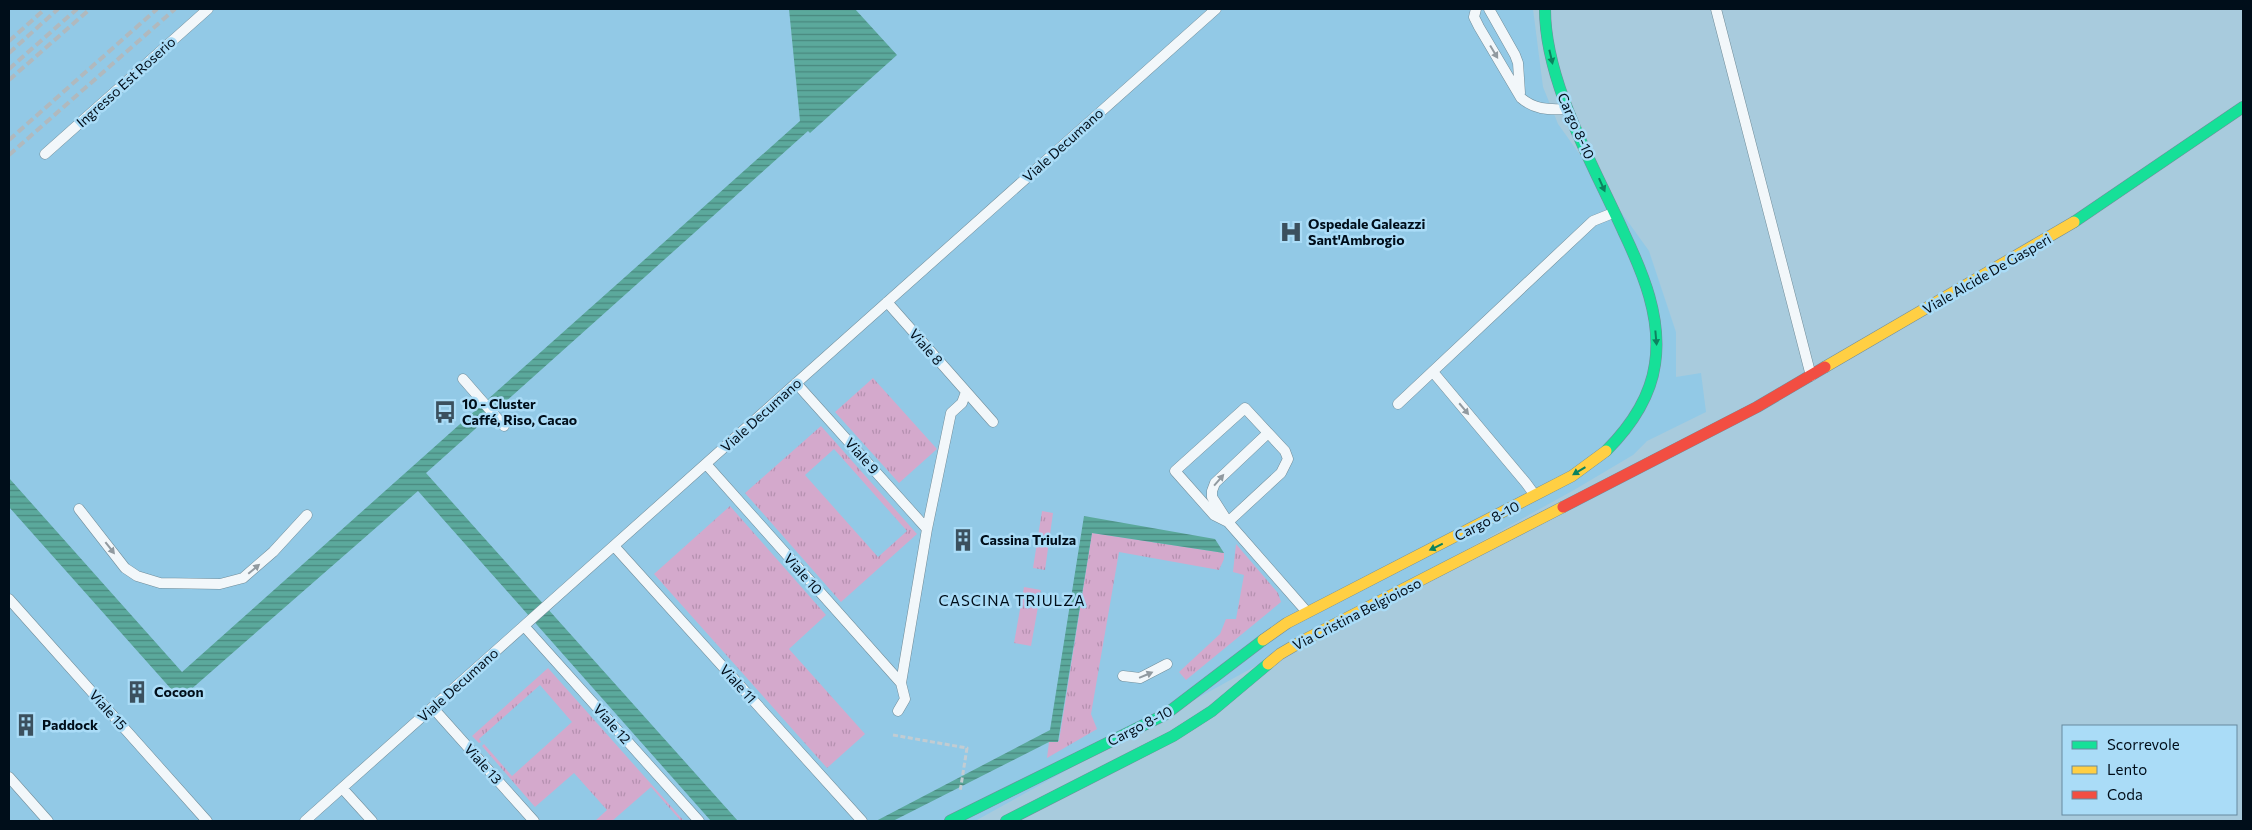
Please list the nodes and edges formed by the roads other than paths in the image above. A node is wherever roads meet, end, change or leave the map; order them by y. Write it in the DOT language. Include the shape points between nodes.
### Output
graph roads {
  1 [pos="208,9"];
  2 [pos="1216,9"];
  3 [pos="1476,9"];
  4 [pos="1489,9"];
  5 [pos="1545,9"];
  6 [pos="1716,9"];
  7 [pos="1521,98"];
  8 [pos="2243,107"];
  9 [pos="1568,109"];
  10 [pos="45,154"];
  11 [pos="1614,212"];
  12 [pos="887,302"];
  13 [pos="1433,372"];
  14 [pos="1811,376"];
  15 [pos="463,379"];
  16 [pos="796,384"];
  17 [pos="966,392"];
  18 [pos="1398,404"];
  19 [pos="993,422"];
  20 [pos="504,426"];
  21 [pos="1721,426"];
  22 [pos="1268,433"];
  23 [pos="706,464"];
  24 [pos="1535,496"];
  25 [pos="80,509"];
  26 [pos="307,515"];
  27 [pos="1228,522"];
  28 [pos="928,529"];
  29 [pos="614,546"];
  30 [pos="9,599"];
  31 [pos="1307,612"];
  32 [pos="524,626"];
  33 [pos="1167,664"];
  34 [pos="1123,676"];
  35 [pos="901,683"];
  36 [pos="433,708"];
  37 [pos="898,711"];
  38 [pos="9,777"];
  39 [pos="342,788"];
  40 [pos="48,821"];
  41 [pos="207,821"];
  42 [pos="305,821"];
  43 [pos="372,821"];
  44 [pos="534,821"];
  45 [pos="699,821"];
  46 [pos="862,821"];
  47 [pos="950,821"];
  48 [pos="1006,821"];
  1 -- 10 [label="lane, Ingresso Est Roserio"];
  2 -- 12 [label="lane, Viale Decumano"];
  3 -- 7 [label="lane, one-way" via="1474,17 1479,27"];
  4 -- 7 [label="lane" via="1518,63"];
  5 -- 9 [label="street, Cargo 8-10, one-way" via="1550,54"];
  6 -- 14 [label="lane"];
  7 -- 9 [label="lane" via="1541,109"];
  8 -- 14 [label="street, Viale Alcide De Gasperi" via="2056,234"];
  9 -- 11 [label="street, Cargo 8-10, one-way"];
  11 -- 13 [label="lane" via="1593,220"];
  11 -- 24 [label="street, Cargo 8-10, one-way" via="1647,289 1653,317 1657,341 1649,388 1630,428 1609,449 1589,466"];
  12 -- 16 [label="lane, Viale Decumano"];
  12 -- 17 [label="lane, Viale 8"];
  13 -- 18 [label="lane"];
  13 -- 24 [label="lane, one-way"];
  14 -- 21 [label="street, Viale Alcide De Gasperi"];
  15 -- 20 [label="lane"];
  16 -- 23 [label="lane, Viale Decumano"];
  16 -- 28 [label="lane, Viale 9"];
  17 -- 19 [label="lane, Viale 8"];
  17 -- 28 [label="lane" via="962,403 951,413"];
  21 -- 48 [label="street, Via Cristina Belgioioso" via="1304,640 1280,654 1212,711 1174,736"];
  27 -- 22 [label="lane, one-way" via="1212,496 1215,483"];
  22 -- 27 [label="lane" via="1287,453 1285,466"];
  22 -- 27 [label="lane" via="1245,408 1176,470 1214,515"];
  23 -- 29 [label="lane, Viale Decumano"];
  23 -- 35 [label="lane, Viale 10"];
  24 -- 31 [label="street, Cargo 8-10, one-way" via="1385,568"];
  25 -- 26 [label="lane, one-way" via="125,568 137,576 160,583 220,584 243,578 273,552"];
  27 -- 31 [label="lane"];
  28 -- 35 [label="lane"];
  29 -- 32 [label="lane, Viale Decumano"];
  29 -- 46 [label="lane, Viale 11"];
  30 -- 41 [label="lane, Viale 15"];
  31 -- 47 [label="street, Cargo 8-10" via="1270,634 1166,714"];
  32 -- 36 [label="lane, Viale Decumano"];
  32 -- 45 [label="lane, Viale 12"];
  34 -- 33 [label="lane, one-way" via="1140,678"];
  35 -- 37 [label="lane" via="905,698"];
  36 -- 39 [label="lane, Viale Decumano"];
  36 -- 44 [label="lane, Viale 13"];
  38 -- 40 [label="lane"];
  39 -- 42 [label="lane, Viale Decumano"];
  39 -- 43 [label="lane"];
}
